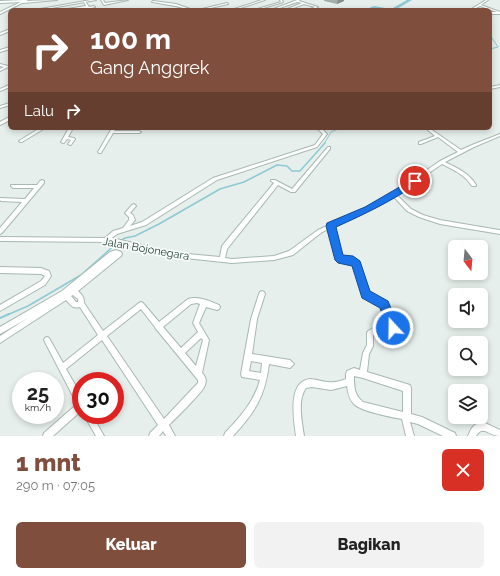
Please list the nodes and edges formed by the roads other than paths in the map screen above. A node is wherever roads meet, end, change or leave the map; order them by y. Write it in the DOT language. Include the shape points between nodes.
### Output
graph roads {
  1 [pos="56,0"];
  2 [pos="95,0"];
  3 [pos="102,0"];
  4 [pos="127,0"];
  5 [pos="264,0"];
  6 [pos="281,0"];
  7 [pos="487,0"];
  8 [pos="4,1"];
  9 [pos="24,1"];
  10 [pos="298,1"];
  11 [pos="304,1"];
  12 [pos="0,2"];
  13 [pos="86,2"];
  14 [pos="153,2"];
  15 [pos="483,3"];
  16 [pos="227,4"];
  17 [pos="488,4"];
  18 [pos="480,5"];
  19 [pos="87,7"];
  20 [pos="94,7"];
  21 [pos="197,7"];
  22 [pos="11,8"];
  23 [pos="49,8"];
  24 [pos="79,8"];
  25 [pos="186,8"];
  26 [pos="205,8"];
  27 [pos="238,8"];
  28 [pos="263,8"];
  29 [pos="278,8"];
  30 [pos="283,8"];
  31 [pos="290,8"];
  32 [pos="315,8"];
  33 [pos="475,8"];
  34 [pos="488,8"];
  35 [pos="0,65"];
  36 [pos="0,70"];
  37 [pos="40,130"];
  38 [pos="70,130"];
  39 [pos="113,130"];
  40 [pos="321,130"];
  41 [pos="430,130"];
  42 [pos="139,132"];
  43 [pos="500,135"];
  44 [pos="438,136"];
  45 [pos="66,138"];
  46 [pos="21,142"];
  47 [pos="63,142"];
  48 [pos="420,143"];
  49 [pos="70,144"];
  50 [pos="329,148"];
  51 [pos="100,152"];
  52 [pos="461,152"];
  53 [pos="441,162"];
  54 [pos="42,182"];
  55 [pos="474,185"];
  56 [pos="13,186"];
  57 [pos="37,187"];
  58 [pos="394,195"];
  59 [pos="1,199"];
  60 [pos="26,201"];
  61 [pos="134,206"];
  62 [pos="331,226"];
  63 [pos="125,229"];
  64 [pos="0,232"];
  65 [pos="499,232"];
  66 [pos="0,239"];
  67 [pos="108,240"];
  68 [pos="222,260"];
  69 [pos="1,270"];
  70 [pos="72,289"];
  71 [pos="66,294"];
  72 [pos="262,294"];
  73 [pos="204,303"];
  74 [pos="81,304"];
  75 [pos="217,306"];
  76 [pos="0,308"];
  77 [pos="158,327"];
  78 [pos="0,331"];
  79 [pos="201,334"];
  80 [pos="102,336"];
  81 [pos="0,340"];
  82 [pos="47,340"];
  83 [pos="180,353"];
  84 [pos="248,357"];
  85 [pos="266,360"];
  86 [pos="290,364"];
  87 [pos="62,368"];
  88 [pos="198,373"];
  89 [pos="363,374"];
  90 [pos="264,377"];
  91 [pos="350,382"];
  92 [pos="72,386"];
  93 [pos="72,414"];
  94 [pos="406,418"];
  95 [pos="92,424"];
  96 [pos="163,425"];
  97 [pos="500,434"];
  98 [pos="97,435"];
  99 [pos="47,436"];
  100 [pos="153,436"];
  101 [pos="171,436"];
  102 [pos="228,436"];
  103 [pos="300,436"];
  104 [pos="410,436"];
  105 [pos="452,436"];
  106 [pos="472,436"];
  1 -- 9 [label="street"];
  2 -- 13 [label="street"];
  3 -- 4 [label="street" via="104,4"];
  5 -- 27 [label="street"];
  6 -- 28 [label="street" via="283,1"];
  7 -- 15 [label="street"];
  8 -- 9 [label="street"];
  8 -- 12 [label="street"];
  9 -- 22 [label="street"];
  10 -- 11 [label="street"];
  10 -- 29 [label="street"];
  10 -- 30 [label="street"];
  11 -- 31 [label="street"];
  11 -- 32 [label="street" via="317,7"];
  13 -- 19 [label="street"];
  13 -- 23 [label="street"];
  14 -- 25 [label="street"];
  15 -- 17 [label="street"];
  15 -- 18 [label="street"];
  16 -- 26 [label="street"];
  18 -- 33 [label="street"];
  18 -- 34 [label="street"];
  19 -- 20 [label="street"];
  19 -- 24 [label="street"];
  21 -- 26 [label="street"];
  35 -- 36 [label="street" via="6,66"];
  37 -- 46 [label="street"];
  38 -- 45 [label="street"];
  39 -- 42 [label="street"];
  39 -- 51 [label="street"];
  40 -- 63 [label="street" via="325,134 316,146 215,179 144,224"];
  41 -- 44 [label="street"];
  43 -- 52 [label="street, Jalan Bojonegara"];
  44 -- 48 [label="street"];
  44 -- 52 [label="street"];
  45 -- 47 [label="street"];
  45 -- 49 [label="street" via="72,138"];
  50 -- 68 [label="street" via="294,191 275,182 224,248"];
  52 -- 53 [label="street, Jalan Bojonegara"];
  53 -- 55 [label="street" via="464,174"];
  53 -- 58 [label="street, Jalan Bojonegara"];
  54 -- 57 [label="street"];
  56 -- 57 [label="street"];
  57 -- 60 [label="street"];
  58 -- 62 [label="street, Jalan Bojonegara"];
  58 -- 65 [label="street" via="409,210 421,216 440,222"];
  59 -- 60 [label="street"];
  60 -- 64 [label="street"];
  61 -- 63 [label="street" via="127,214 132,218"];
  62 -- 68 [label="street, Jalan Bojonegara" via="320,231 300,248 285,255 264,259"];
  62 -- 89 [label="street" via="339,257 341,260 357,264 366,294 384,304 394,331 391,333 375,330 370,333 370,346 366,353"];
  63 -- 67 [label="street" via="115,232"];
  66 -- 67 [label="street, Jalan Bojonegara"];
  67 -- 68 [label="street, Jalan Bojonegara" via="176,256"];
  69 -- 76 [label="street" via="41,271 48,276 44,283"];
  70 -- 70 [label="street" via="112,254 119,254 115,258"];
  70 -- 71 [label="street"];
  70 -- 74 [label="street" via="81,298"];
  71 -- 74 [label="street" via="75,305"];
  71 -- 78 [label="street"];
  71 -- 81 [label="street"];
  72 -- 84 [label="street" via="254,319"];
  73 -- 75 [label="street"];
  73 -- 77 [label="street" via="190,301"];
  73 -- 79 [label="street" via="196,323"];
  74 -- 80 [label="street"];
  77 -- 80 [label="street" via="142,305"];
  77 -- 83 [label="street"];
  79 -- 83 [label="street"];
  79 -- 88 [label="street" via="206,340"];
  80 -- 87 [label="street"];
  80 -- 96 [label="street"];
  82 -- 87 [label="street"];
  83 -- 88 [label="street"];
  84 -- 85 [label="street"];
  84 -- 90 [label="street" via="245,374"];
  85 -- 86 [label="street"];
  85 -- 90 [label="street"];
  87 -- 92 [label="street"];
  88 -- 96 [label="street" via="202,384"];
  89 -- 91 [label="street" via="352,372"];
  89 -- 94 [label="street" via="407,388"];
  90 -- 102 [label="street" via="258,398"];
  91 -- 94 [label="street" via="356,402"];
  91 -- 103 [label="street" via="329,386 308,383 299,388"];
  93 -- 99 [label="street"];
  94 -- 104 [label="street"];
  94 -- 105 [label="street" via="428,424"];
  95 -- 98 [label="street"];
  96 -- 100 [label="street"];
  96 -- 101 [label="street"];
  97 -- 106 [label="street" via="483,426 474,430"];
}
